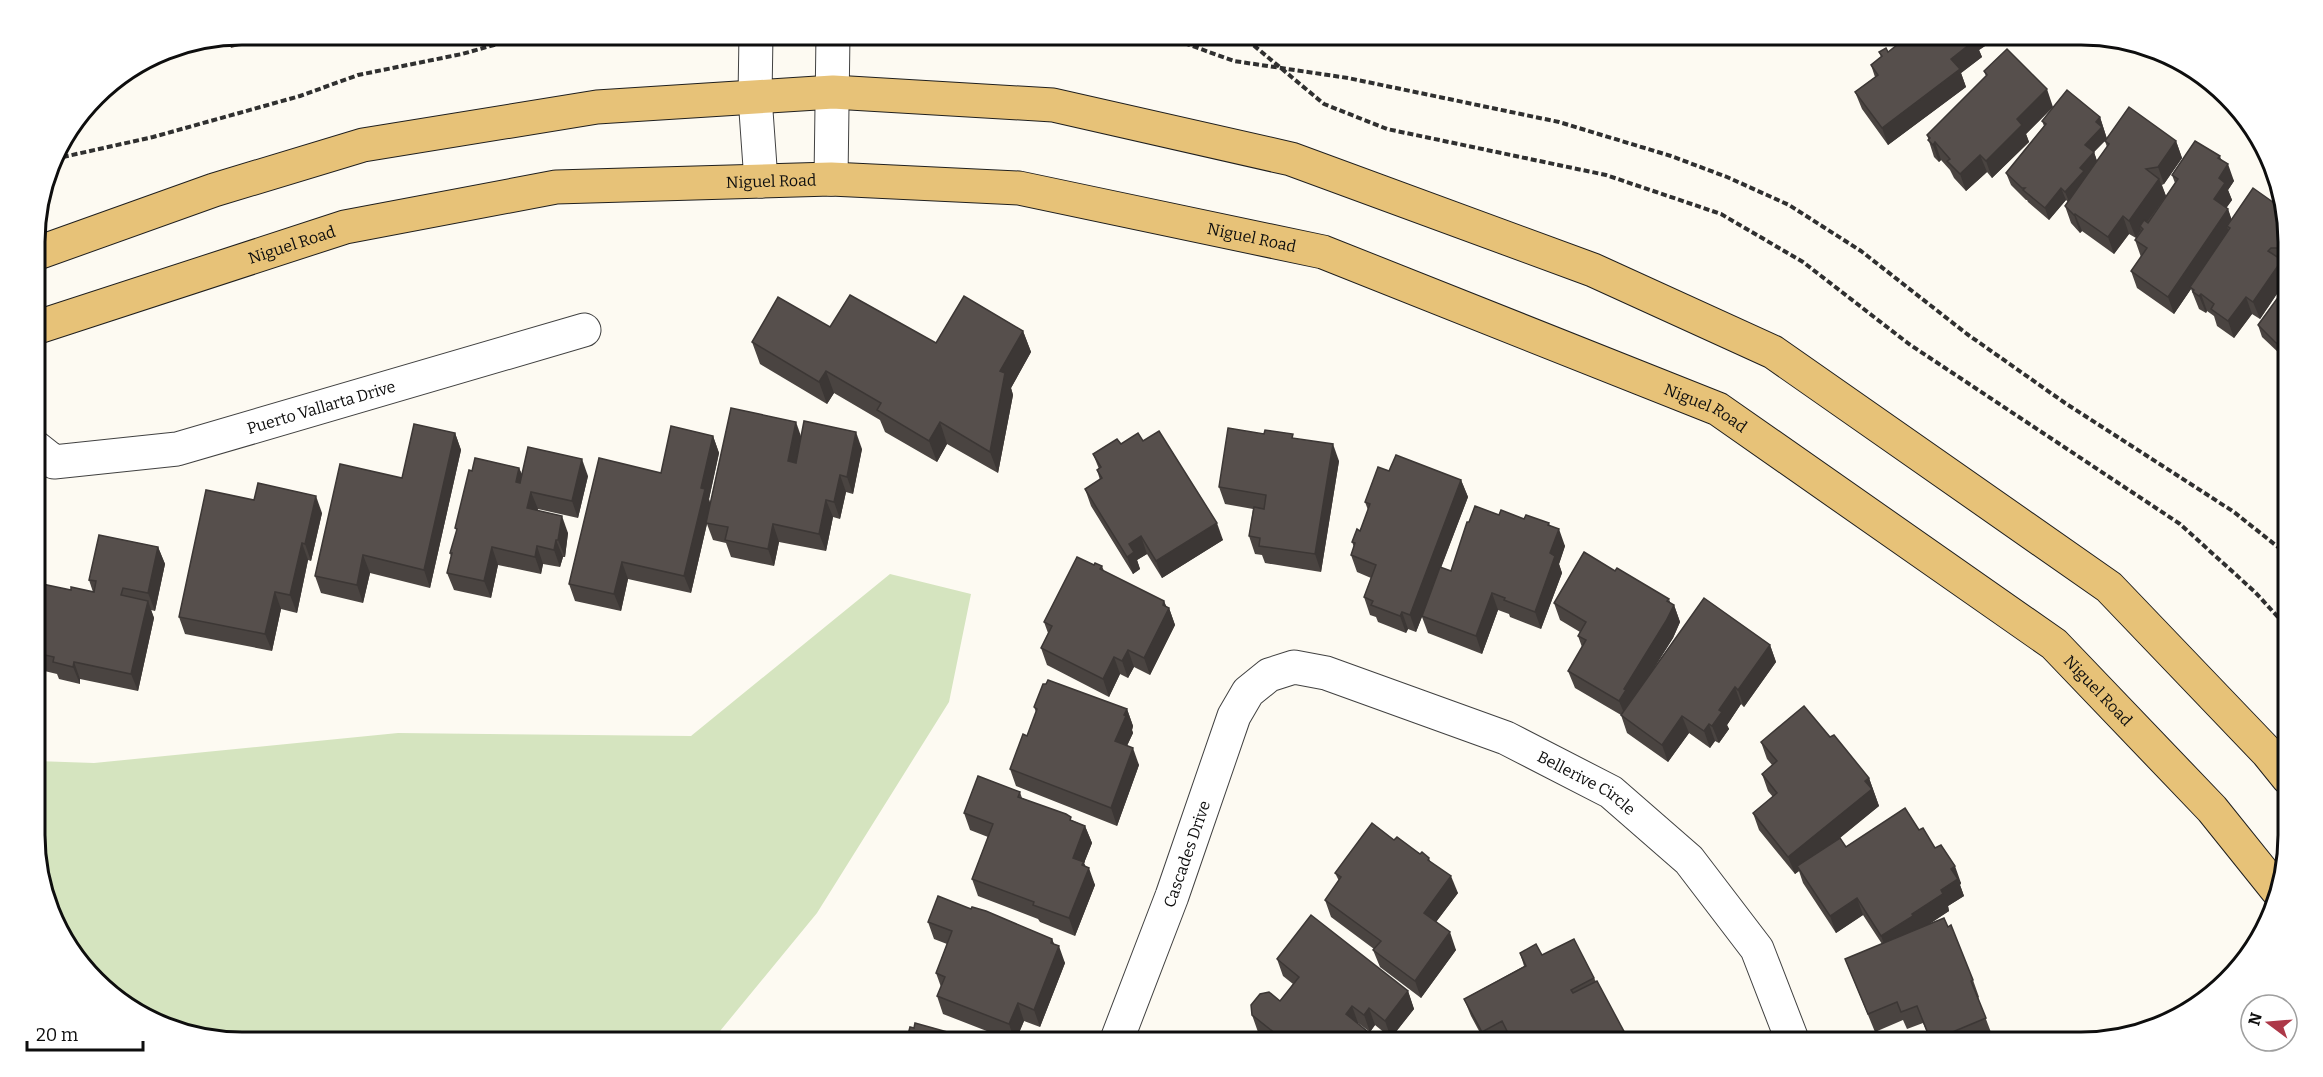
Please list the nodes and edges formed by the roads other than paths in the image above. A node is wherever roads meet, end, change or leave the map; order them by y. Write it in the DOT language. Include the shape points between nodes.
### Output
graph roads {
  1 [pos="756,45"];
  2 [pos="833,45"];
  3 [pos="833,92"];
  4 [pos="755,97"];
  5 [pos="831,179"];
  6 [pos="761,181"];
  7 [pos="45,250"];
  8 [pos="45,325"];
  9 [pos="584,330"];
  10 [pos="45,454"];
  11 [pos="1269,675"];
  12 [pos="2278,766"];
  13 [pos="2272,883"];
  14 [pos="1120,1032"];
  15 [pos="1789,1032"];
  1 -- 4 [label="street"];
  2 -- 3 [label="street"];
  3 -- 4 [label="main road"];
  3 -- 5 [label="street"];
  3 -- 12 [label="main road" via="1053,105 1291,159 1593,270 1773,352 2109,587"];
  4 -- 6 [label="street"];
  4 -- 7 [label="main road" via="597,107 363,145 214,190"];
  5 -- 6 [label="main road, Niguel Road"];
  5 -- 13 [label="main road, Niguel Road" via="1019,188 1323,252 1718,409 2054,644 2212,808"];
  6 -- 8 [label="main road, Niguel Road" via="556,187 345,227"];
  9 -- 10 [label="street, Puerto Vallarta Drive" via="177,449"];
  11 -- 14 [label="street, Cascades Drive" via="1248,692 1234,716"];
  11 -- 15 [label="street, Bellerive Circle" via="1294,667 1326,673 1399,697 1506,738 1611,792 1689,860 1757,949"];
}
